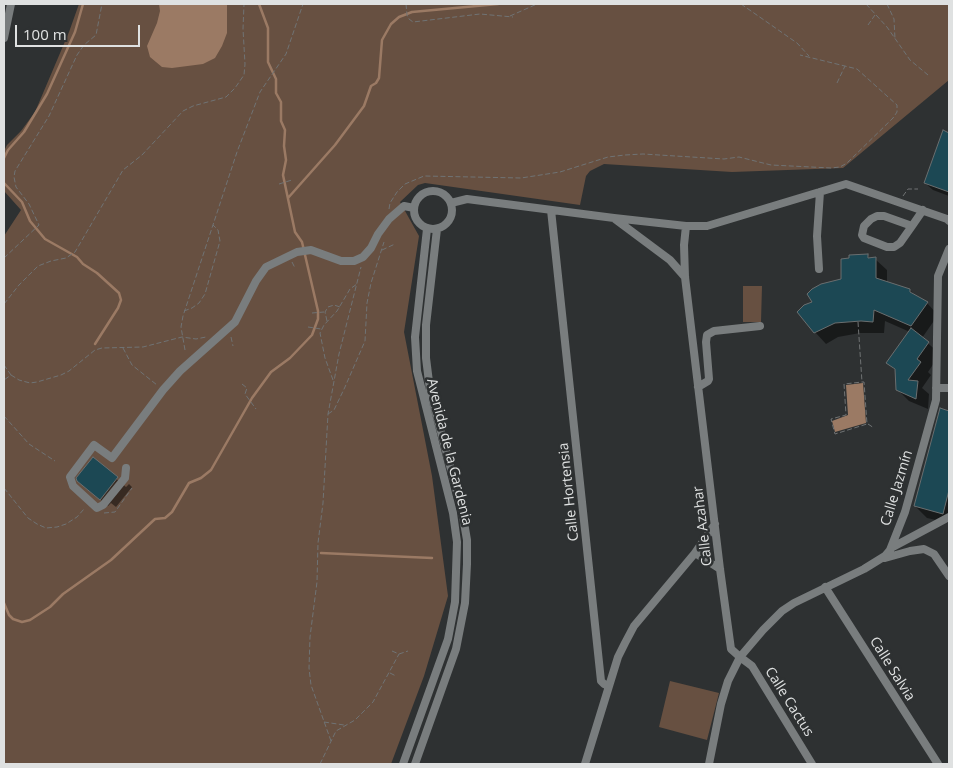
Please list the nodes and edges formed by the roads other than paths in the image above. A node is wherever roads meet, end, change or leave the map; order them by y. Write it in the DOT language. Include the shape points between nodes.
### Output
graph roads {
  1 [pos="12,4"];
  2 [pos="4,38"];
  3 [pos="820,192"];
  4 [pos="451,203"];
  5 [pos="414,208"];
  6 [pos="551,210"];
  7 [pos="922,210"];
  8 [pos="614,218"];
  9 [pos="949,219"];
  10 [pos="686,226"];
  11 [pos="912,226"];
  12 [pos="427,228"];
  13 [pos="437,229"];
  14 [pos="949,249"];
  15 [pos="819,269"];
  16 [pos="685,277"];
  17 [pos="760,326"];
  18 [pos="698,387"];
  19 [pos="936,388"];
  20 [pos="949,388"];
  21 [pos="126,468"];
  22 [pos="949,517"];
  23 [pos="715,524"];
  24 [pos="891,548"];
  25 [pos="695,553"];
  26 [pos="878,560"];
  27 [pos="720,569"];
  28 [pos="949,576"];
  29 [pos="825,587"];
  30 [pos="740,657"];
  31 [pos="609,686"];
  32 [pos="404,762"];
  33 [pos="415,764"];
  34 [pos="585,764"];
  35 [pos="708,764"];
  36 [pos="812,764"];
  37 [pos="938,764"];
  1 -- 2 [label="street"];
  3 -- 7 [label="street" via="846,184"];
  3 -- 10 [label="street" via="707,226"];
  3 -- 15 [label="street"];
  4 -- 5 [label="street" via="443,194 430,191 419,196"];
  4 -- 6 [label="street" via="467,199"];
  4 -- 13 [label="street" via="449,221"];
  5 -- 12 [label="street" via="416,220"];
  5 -- 21 [label="street" via="404,206 389,219 360,259 341,261 311,250 297,252 266,267 235,322 180,371 112,458 94,444 70,477 73,486 97,508 125,478"];
  6 -- 8 [label="street"];
  6 -- 31 [label="street, Calle Hortensia" via="601,681"];
  7 -- 9 [label="street"];
  7 -- 11 [label="street"];
  8 -- 10 [label="street"];
  8 -- 16 [label="street" via="670,260"];
  10 -- 16 [label="street, Calle Azahar"];
  11 -- 11 [label="street" via="894,247 887,248 862,235 864,226 877,216"];
  12 -- 13 [label="street"];
  12 -- 32 [label="street, Avenida de la Gardenia" via="415,337 417,371 458,542 455,602 448,639"];
  13 -- 33 [label="street, Avenida de la Gardenia" via="426,325 426,358 430,390 462,511 468,564 456,649"];
  14 -- 19 [label="street, Calle Jazmín" via="938,276"];
  16 -- 18 [label="street, Calle Azahar"];
  17 -- 18 [label="street" via="714,331 707,335 709,379"];
  18 -- 23 [label="street, Calle Azahar"];
  19 -- 20 [label="street"];
  19 -- 24 [label="street, Calle Jazmín" via="936,400 905,512"];
  22 -- 24 [label="street"];
  23 -- 25 [label="street"];
  23 -- 27 [label="street, Calle Azahar"];
  24 -- 26 [label="street, Calle Jazmín"];
  25 -- 27 [label="street"];
  25 -- 31 [label="street" via="634,626 618,657"];
  26 -- 28 [label="street" via="924,549 934,554"];
  26 -- 29 [label="street, Calle Jazmín"];
  27 -- 30 [label="street, Calle Azahar" via="731,649"];
  29 -- 30 [label="street, Calle Jazmín" via="782,611"];
  29 -- 37 [label="street, Calle Salvia"];
  30 -- 35 [label="street" via="721,704"];
  30 -- 36 [label="street, Calle Cactus" via="752,666"];
  31 -- 34 [label="street"];
  32 -- 33 [label="street"];
}
